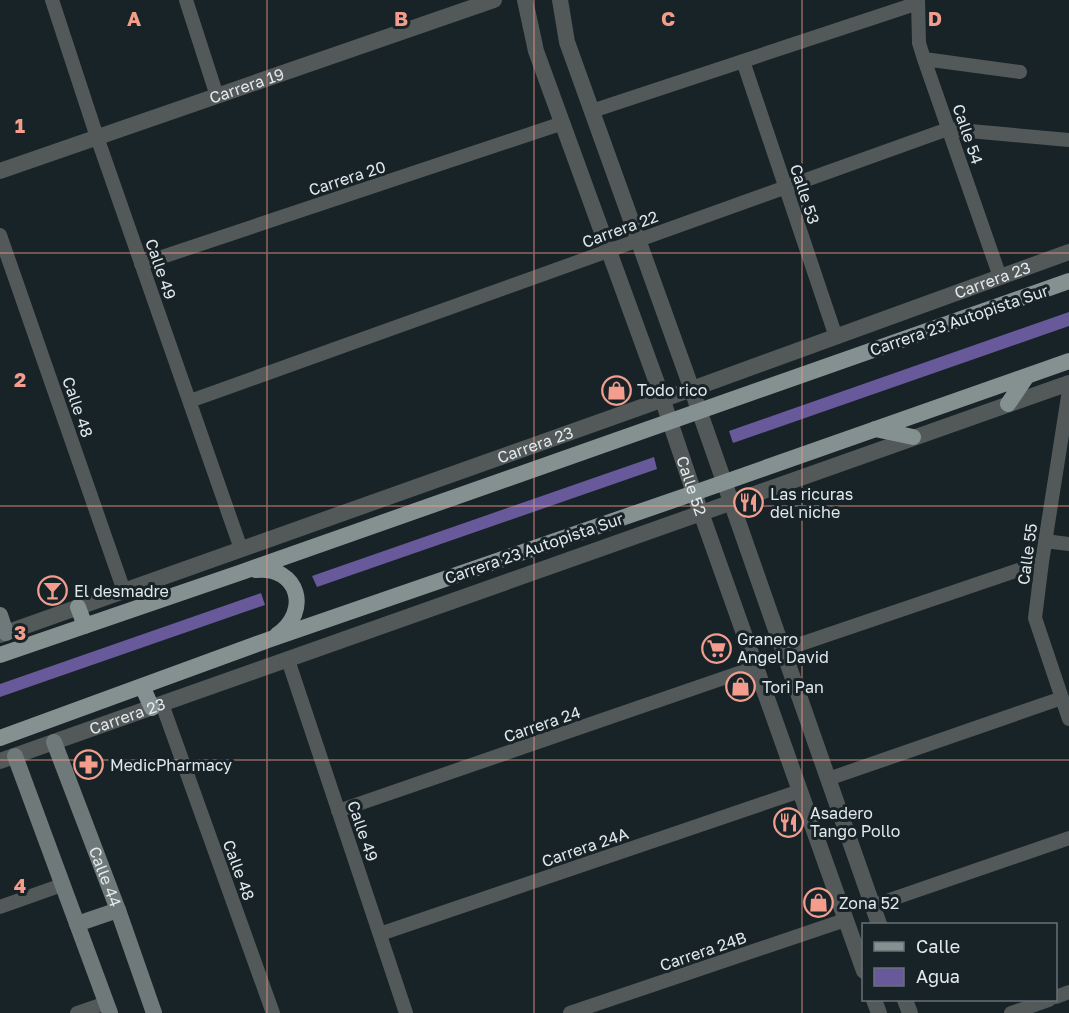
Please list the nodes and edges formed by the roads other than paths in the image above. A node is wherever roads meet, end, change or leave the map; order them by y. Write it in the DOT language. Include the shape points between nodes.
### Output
graph roads {
  1 [pos="52,0"];
  2 [pos="186,0"];
  3 [pos="494,0"];
  4 [pos="525,0"];
  5 [pos="560,0"];
  6 [pos="918,1"];
  7 [pos="924,59"];
  8 [pos="743,61"];
  9 [pos="1020,72"];
  10 [pos="218,96"];
  11 [pos="592,111"];
  12 [pos="563,123"];
  13 [pos="948,129"];
  14 [pos="97,137"];
  15 [pos="1069,140"];
  16 [pos="0,171"];
  17 [pos="786,188"];
  18 [pos="0,235"];
  19 [pos="638,240"];
  20 [pos="610,251"];
  21 [pos="1069,252"];
  22 [pos="141,264"];
  23 [pos="1000,277"];
  24 [pos="1069,281"];
  25 [pos="836,338"];
  26 [pos="1069,361"];
  27 [pos="1027,376"];
  28 [pos="1069,383"];
  29 [pos="692,389"];
  30 [pos="1069,390"];
  31 [pos="662,399"];
  32 [pos="190,401"];
  33 [pos="1008,404"];
  34 [pos="699,411"];
  35 [pos="670,421"];
  36 [pos="874,429"];
  37 [pos="913,437"];
  38 [pos="724,482"];
  39 [pos="694,493"];
  40 [pos="732,502"];
  41 [pos="702,513"];
  42 [pos="1045,541"];
  43 [pos="1069,544"];
  44 [pos="241,549"];
  45 [pos="1042,562"];
  46 [pos="242,572"];
  47 [pos="124,591"];
  48 [pos="78,607"];
  49 [pos="0,615"];
  50 [pos="85,626"];
  51 [pos="3,634"];
  52 [pos="268,640"];
  53 [pos="783,650"];
  54 [pos="0,655"];
  55 [pos="288,660"];
  56 [pos="756,667"];
  57 [pos="142,686"];
  58 [pos="1062,698"];
  59 [pos="157,706"];
  60 [pos="1069,717"];
  61 [pos="0,738"];
  62 [pos="54,742"];
  63 [pos="7,759"];
  64 [pos="828,778"];
  65 [pos="800,791"];
  66 [pos="338,811"];
  67 [pos="1069,838"];
  68 [pos="62,885"];
  69 [pos="872,906"];
  70 [pos="0,907"];
  71 [pos="118,910"];
  72 [pos="845,920"];
  73 [pos="879,923"];
  74 [pos="77,924"];
  75 [pos="380,934"];
  76 [pos="862,966"];
  77 [pos="1044,1001"];
  78 [pos="108,1008"];
  79 [pos="78,1013"];
  80 [pos="154,1013"];
  81 [pos="273,1013"];
  82 [pos="406,1013"];
  83 [pos="570,1013"];
  84 [pos="1011,1013"];
  1 -- 14 [label="street, Calle 49"];
  2 -- 10 [label="street"];
  3 -- 10 [label="street, Carrera 19"];
  4 -- 12 [label="street, Calle 52" via="536,51"];
  5 -- 11 [label="street, Calle 52" via="567,42"];
  6 -- 7 [label="street, Calle 54"];
  6 -- 8 [label="street"];
  7 -- 9 [label="street"];
  7 -- 13 [label="street, Calle 54"];
  8 -- 11 [label="street"];
  8 -- 17 [label="street, Calle 53"];
  10 -- 14 [label="street, Carrera 19"];
  11 -- 19 [label="street, Calle 52"];
  12 -- 20 [label="street, Calle 52"];
  12 -- 22 [label="street, Carrera 20"];
  13 -- 15 [label="street, Carrera 22"];
  13 -- 17 [label="street, Carrera 22"];
  13 -- 23 [label="street, Calle 54"];
  14 -- 16 [label="street, Carrera 19"];
  14 -- 22 [label="street, Calle 49"];
  17 -- 19 [label="street, Carrera 22"];
  17 -- 25 [label="street, Calle 53"];
  18 -- 47 [label="street, Calle 48"];
  19 -- 20 [label="street, Carrera 22"];
  19 -- 29 [label="street, Calle 52"];
  20 -- 31 [label="street, Calle 52"];
  20 -- 32 [label="street, Carrera 22"];
  21 -- 23 [label="street, Carrera 23"];
  22 -- 32 [label="street, Calle 49"];
  23 -- 25 [label="street, Carrera 23"];
  24 -- 34 [label="main road, Carrera 23 Autopista Sur"];
  25 -- 29 [label="street, Carrera 23"];
  26 -- 27 [label="main road, Carrera 23 Autopista Sur"];
  27 -- 33 [label="main road"];
  27 -- 36 [label="main road, Carrera 23 Autopista Sur"];
  28 -- 33 [label="street, Carrera 23"];
  29 -- 31 [label="street, Carrera 23"];
  29 -- 34 [label="street, Calle 52"];
  30 -- 42 [label="street, Calle 55"];
  31 -- 35 [label="street, Calle 52"];
  31 -- 44 [label="street, Carrera 23"];
  32 -- 44 [label="street, Calle 49"];
  33 -- 37 [label="street, Carrera 23"];
  34 -- 35 [label="main road, Carrera 23 Autopista Sur"];
  34 -- 38 [label="street, Calle 52"];
  35 -- 39 [label="street, Calle 52"];
  35 -- 46 [label="main road, Carrera 23 Autopista Sur"];
  36 -- 37 [label="main road"];
  36 -- 38 [label="main road, Carrera 23 Autopista Sur"];
  37 -- 40 [label="street, Carrera 23"];
  38 -- 39 [label="main road, Carrera 23 Autopista Sur"];
  38 -- 40 [label="street, Calle 52"];
  39 -- 41 [label="street, Calle 52"];
  39 -- 52 [label="main road, Carrera 23 Autopista Sur"];
  40 -- 41 [label="street, Carrera 23"];
  40 -- 53 [label="street, Calle 52"];
  41 -- 55 [label="street, Carrera 23"];
  41 -- 56 [label="street, Calle 52"];
  42 -- 43 [label="street"];
  42 -- 45 [label="street, Calle 55"];
  44 -- 47 [label="street, Carrera 23"];
  45 -- 53 [label="street"];
  45 -- 58 [label="street, Calle 55" via="1035,618"];
  46 -- 50 [label="main road, Carrera 23 Autopista Sur"];
  46 -- 52 [label="main road" via="276,572 291,582 296,592 291,622"];
  47 -- 48 [label="street, Carrera 23"];
  48 -- 50 [label="main road"];
  48 -- 51 [label="street, Carrera 23"];
  49 -- 51 [label="main road"];
  50 -- 54 [label="main road, Carrera 23 Autopista Sur"];
  52 -- 57 [label="main road, Carrera 23 Autopista Sur"];
  53 -- 64 [label="street, Calle 52"];
  55 -- 59 [label="street, Carrera 23"];
  55 -- 66 [label="street, Calle 49"];
  56 -- 65 [label="street, Calle 52"];
  56 -- 66 [label="street, Carrera 24"];
  57 -- 59 [label="main road"];
  57 -- 61 [label="main road, Carrera 23 Autopista Sur"];
  58 -- 60 [label="street, Calle 55"];
  58 -- 64 [label="street"];
  59 -- 62 [label="street, Carrera 23"];
  59 -- 81 [label="street, Calle 48"];
  62 -- 63 [label="street, Carrera 23"];
  62 -- 71 [label="main road, Calle 44"];
  63 -- 68 [label="main road"];
  64 -- 69 [label="street, Calle 52"];
  65 -- 72 [label="street, Calle 52"];
  65 -- 75 [label="street, Carrera 24A"];
  66 -- 75 [label="street, Calle 49"];
  67 -- 69 [label="street"];
  68 -- 70 [label="street"];
  68 -- 74 [label="main road"];
  69 -- 73 [label="street, Calle 52"];
  71 -- 74 [label="main road"];
  71 -- 80 [label="main road, Calle 44"];
  72 -- 76 [label="street, Calle 52"];
  72 -- 83 [label="street, Carrera 24B"];
  74 -- 78 [label="main road"];
  75 -- 82 [label="street, Calle 49"];
  77 -- 84 [label="street"];
  78 -- 79 [label="street"];
}
